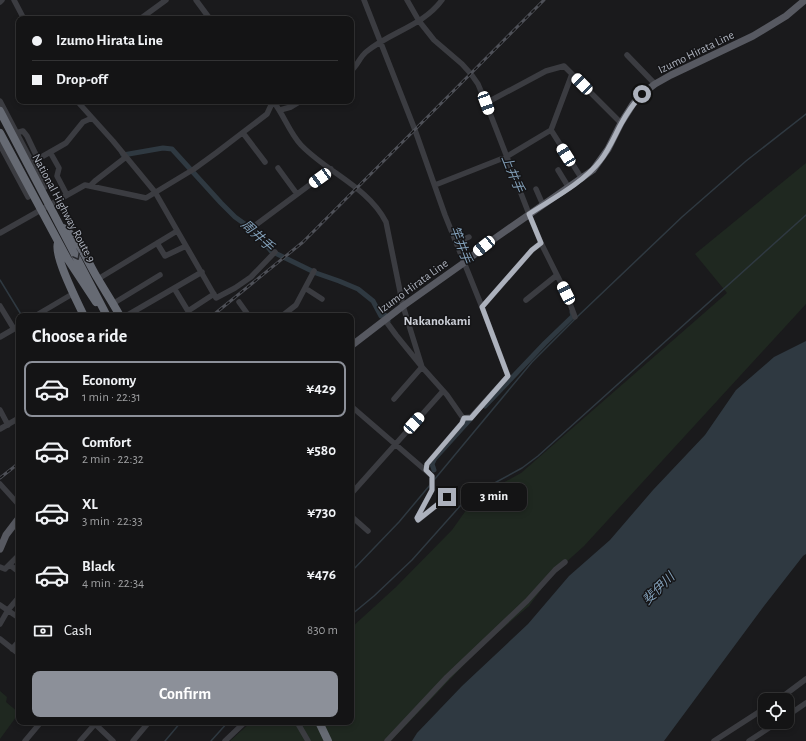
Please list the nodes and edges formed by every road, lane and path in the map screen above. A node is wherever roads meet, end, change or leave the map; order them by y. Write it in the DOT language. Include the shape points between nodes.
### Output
graph roads {
  1 [pos="14,0"];
  2 [pos="166,0"];
  3 [pos="196,0"];
  4 [pos="364,0"];
  5 [pos="407,0"];
  6 [pos="442,0"];
  7 [pos="801,1"];
  8 [pos="22,16"];
  9 [pos="144,16"];
  10 [pos="208,16"];
  11 [pos="420,21"];
  12 [pos="381,43"];
  13 [pos="627,55"];
  14 [pos="354,68"];
  15 [pos="572,74"];
  16 [pos="655,84"];
  17 [pos="0,101"];
  18 [pos="486,103"];
  19 [pos="80,104"];
  20 [pos="272,104"];
  21 [pos="275,104"];
  22 [pos="296,104"];
  23 [pos="280,110"];
  24 [pos="0,111"];
  25 [pos="92,118"];
  26 [pos="621,123"];
  27 [pos="551,130"];
  28 [pos="0,133"];
  29 [pos="16,133"];
  30 [pos="243,133"];
  31 [pos="0,145"];
  32 [pos="50,152"];
  33 [pos="126,157"];
  34 [pos="506,157"];
  35 [pos="32,162"];
  36 [pos="265,162"];
  37 [pos="278,168"];
  38 [pos="331,169"];
  39 [pos="558,170"];
  40 [pos="32,172"];
  41 [pos="15,173"];
  42 [pos="23,178"];
  43 [pos="582,179"];
  44 [pos="435,185"];
  45 [pos="90,186"];
  46 [pos="45,187"];
  47 [pos="569,188"];
  48 [pos="536,189"];
  49 [pos="155,192"];
  50 [pos="297,194"];
  51 [pos="67,195"];
  52 [pos="28,197"];
  53 [pos="49,204"];
  54 [pos="544,205"];
  55 [pos="40,209"];
  56 [pos="529,214"];
  57 [pos="61,226"];
  58 [pos="253,227"];
  59 [pos="177,231"];
  60 [pos="0,232"];
  61 [pos="469,237"];
  62 [pos="58,242"];
  63 [pos="457,242"];
  64 [pos="157,243"];
  65 [pos="541,243"];
  66 [pos="186,246"];
  67 [pos="275,252"];
  68 [pos="465,262"];
  69 [pos="314,271"];
  70 [pos="202,272"];
  71 [pos="160,275"];
  72 [pos="557,275"];
  73 [pos="98,279"];
  74 [pos="174,288"];
  75 [pos="305,288"];
  76 [pos="74,294"];
  77 [pos="214,294"];
  78 [pos="322,299"];
  79 [pos="526,300"];
  80 [pos="239,302"];
  81 [pos="114,303"];
  82 [pos="0,306"];
  83 [pos="403,306"];
  84 [pos="482,307"];
  85 [pos="41,313"];
  86 [pos="83,313"];
  87 [pos="104,313"];
  88 [pos="104,313"];
  89 [pos="119,313"];
  90 [pos="131,313"];
  91 [pos="247,313"];
  92 [pos="286,313"];
  93 [pos="575,316"];
  94 [pos="385,320"];
  95 [pos="16,327"];
  96 [pos="0,337"];
  97 [pos="354,344"];
  98 [pos="422,367"];
  99 [pos="443,391"];
  100 [pos="394,399"];
  101 [pos="354,409"];
  102 [pos="0,410"];
  103 [pos="464,418"];
  104 [pos="16,420"];
  105 [pos="8,425"];
  106 [pos="0,429"];
  107 [pos="395,444"];
  108 [pos="426,470"];
  109 [pos="0,484"];
  110 [pos="354,491"];
  111 [pos="447,497"];
  112 [pos="16,502"];
  113 [pos="354,519"];
  114 [pos="16,522"];
  115 [pos="368,531"];
  116 [pos="0,549"];
  117 [pos="16,558"];
  118 [pos="565,562"];
  119 [pos="10,565"];
  120 [pos="0,567"];
  121 [pos="16,570"];
  122 [pos="16,601"];
  123 [pos="0,605"];
  124 [pos="8,610"];
  125 [pos="16,616"];
  126 [pos="0,624"];
  127 [pos="0,639"];
  128 [pos="16,644"];
  129 [pos="12,649"];
  130 [pos="16,652"];
  131 [pos="806,679"];
  132 [pos="787,693"];
  133 [pos="806,703"];
  134 [pos="794,711"];
  135 [pos="758,713"];
  136 [pos="38,725"];
  137 [pos="92,725"];
  138 [pos="96,725"];
  139 [pos="146,725"];
  140 [pos="242,725"];
  141 [pos="298,725"];
  142 [pos="320,725"];
  143 [pos="767,729"];
  144 [pos="25,741"];
  145 [pos="80,741"];
  146 [pos="113,741"];
  147 [pos="133,741"];
  148 [pos="225,741"];
  149 [pos="308,741"];
  150 [pos="328,741"];
  151 [pos="387,741"];
  152 [pos="714,741"];
  153 [pos="748,741"];
  1 -- 8 [label="street"];
  2 -- 9 [label="street"];
  3 -- 10 [label="street"];
  4 -- 12 [label="street"];
  5 -- 11 [label="street"];
  6 -- 11 [label="street"];
  7 -- 16 [label="main road, Izumo Hirata Line" via="786,16 754,36"];
  11 -- 12 [label="street"];
  11 -- 18 [label="street" via="434,40 471,74"];
  12 -- 14 [label="street" via="366,52"];
  12 -- 44 [label="street"];
  13 -- 16 [label="street"];
  15 -- 18 [label="street" via="564,66 546,71"];
  15 -- 26 [label="street"];
  15 -- 27 [label="street"];
  16 -- 26 [label="main road, Izumo Hirata Line" via="633,104"];
  17 -- 29 [label="street"];
  18 -- 34 [label="street"];
  19 -- 25 [label="street"];
  20 -- 30 [label="street" via="267,114"];
  21 -- 23 [label="street"];
  22 -- 23 [label="street"];
  23 -- 38 [label="street" via="292,134 302,146"];
  24 -- 40 [label="highway, National Highway Route 9"];
  25 -- 32 [label="street" via="83,122 66,143"];
  25 -- 33 [label="street"];
  26 -- 43 [label="main road, Izumo Hirata Line" via="601,160"];
  27 -- 34 [label="street"];
  27 -- 43 [label="street"];
  28 -- 42 [label="highway, National Highway Route 9"];
  29 -- 32 [label="street" via="23,131 38,159"];
  29 -- 35 [label="street"];
  30 -- 36 [label="street"];
  30 -- 49 [label="street" via="194,169"];
  31 -- 41 [label="street"];
  32 -- 51 [label="street" via="59,168 57,176"];
  33 -- 45 [label="street"];
  33 -- 49 [label="street"];
  34 -- 44 [label="street"];
  34 -- 56 [label="street"];
  35 -- 40 [label="street"];
  35 -- 46 [label="street"];
  37 -- 50 [label="street"];
  38 -- 50 [label="street"];
  38 -- 83 [label="street" via="370,200 384,217"];
  39 -- 47 [label="street"];
  40 -- 53 [label="highway, National Highway Route 9"];
  41 -- 42 [label="street"];
  41 -- 52 [label="street"];
  42 -- 55 [label="highway, National Highway Route 9"];
  43 -- 47 [label="main road, Izumo Hirata Line"];
  44 -- 63 [label="street"];
  45 -- 49 [label="street" via="146,198"];
  45 -- 51 [label="street" via="85,185"];
  47 -- 54 [label="main road, Izumo Hirata Line"];
  48 -- 54 [label="street"];
  49 -- 59 [label="street"];
  50 -- 58 [label="street"];
  51 -- 53 [label="street"];
  53 -- 55 [label="street"];
  53 -- 57 [label="highway, National Highway Route 9"];
  54 -- 56 [label="main road, Izumo Hirata Line"];
  55 -- 60 [label="street"];
  55 -- 62 [label="highway, National Highway Route 9"];
  56 -- 65 [label="street"];
  56 -- 68 [label="main road, Izumo Hirata Line"];
  57 -- 73 [label="highway" via="69,232"];
  57 -- 87 [label="highway, National Highway Route 9, one-way"];
  59 -- 64 [label="street"];
  59 -- 66 [label="street"];
  61 -- 63 [label="street"];
  62 -- 76 [label="highway" via="56,247 60,262"];
  62 -- 88 [label="highway, National Highway Route 9"];
  63 -- 68 [label="street"];
  64 -- 66 [label="street" via="165,256"];
  64 -- 73 [label="street"];
  65 -- 72 [label="street"];
  65 -- 84 [label="street"];
  66 -- 70 [label="street"];
  67 -- 77 [label="street" via="235,288 216,298"];
  68 -- 83 [label="main road, Izumo Hirata Line"];
  68 -- 84 [label="street"];
  69 -- 75 [label="street"];
  70 -- 74 [label="street"];
  70 -- 77 [label="street"];
  71 -- 81 [label="street"];
  72 -- 79 [label="street"];
  72 -- 93 [label="street"];
  73 -- 81 [label="highway"];
  74 -- 77 [label="street" via="188,311"];
  74 -- 90 [label="street"];
  75 -- 78 [label="street"];
  75 -- 92 [label="street" via="296,305"];
  76 -- 85 [label="street"];
  76 -- 86 [label="highway"];
  80 -- 91 [label="street"];
  81 -- 89 [label="highway"];
  82 -- 95 [label="street"];
  83 -- 94 [label="main road, Izumo Hirata Line"];
  83 -- 98 [label="street"];
  84 -- 103 [label="street" via="508,376 471,418"];
  94 -- 97 [label="main road, Izumo Hirata Line"];
  94 -- 98 [label="street"];
  95 -- 96 [label="street"];
  98 -- 99 [label="street"];
  98 -- 100 [label="street"];
  99 -- 103 [label="street"];
  99 -- 107 [label="street"];
  101 -- 107 [label="street"];
  102 -- 105 [label="street"];
  103 -- 108 [label="street" via="427,464"];
  104 -- 105 [label="street"];
  105 -- 106 [label="street"];
  107 -- 108 [label="street"];
  107 -- 110 [label="street"];
  108 -- 111 [label="street" via="432,476 432,490 418,520"];
  109 -- 112 [label="street"];
  113 -- 115 [label="street"];
  114 -- 116 [label="main road"];
  117 -- 119 [label="street"];
  118 -- 151 [label="street" via="554,570 528,601 447,677"];
  119 -- 120 [label="street" via="5,569"];
  119 -- 121 [label="street"];
  122 -- 124 [label="street"];
  123 -- 124 [label="street"];
  124 -- 125 [label="street"];
  124 -- 126 [label="street"];
  127 -- 129 [label="street"];
  128 -- 129 [label="street"];
  129 -- 130 [label="street"];
  131 -- 132 [label="street"];
  133 -- 134 [label="street"];
  135 -- 152 [label="street"];
  136 -- 144 [label="street"];
  137 -- 145 [label="street"];
  138 -- 146 [label="street"];
  139 -- 147 [label="street"];
  140 -- 148 [label="street"];
  141 -- 149 [label="street"];
  142 -- 150 [label="highway"];
  143 -- 153 [label="street"];
}
